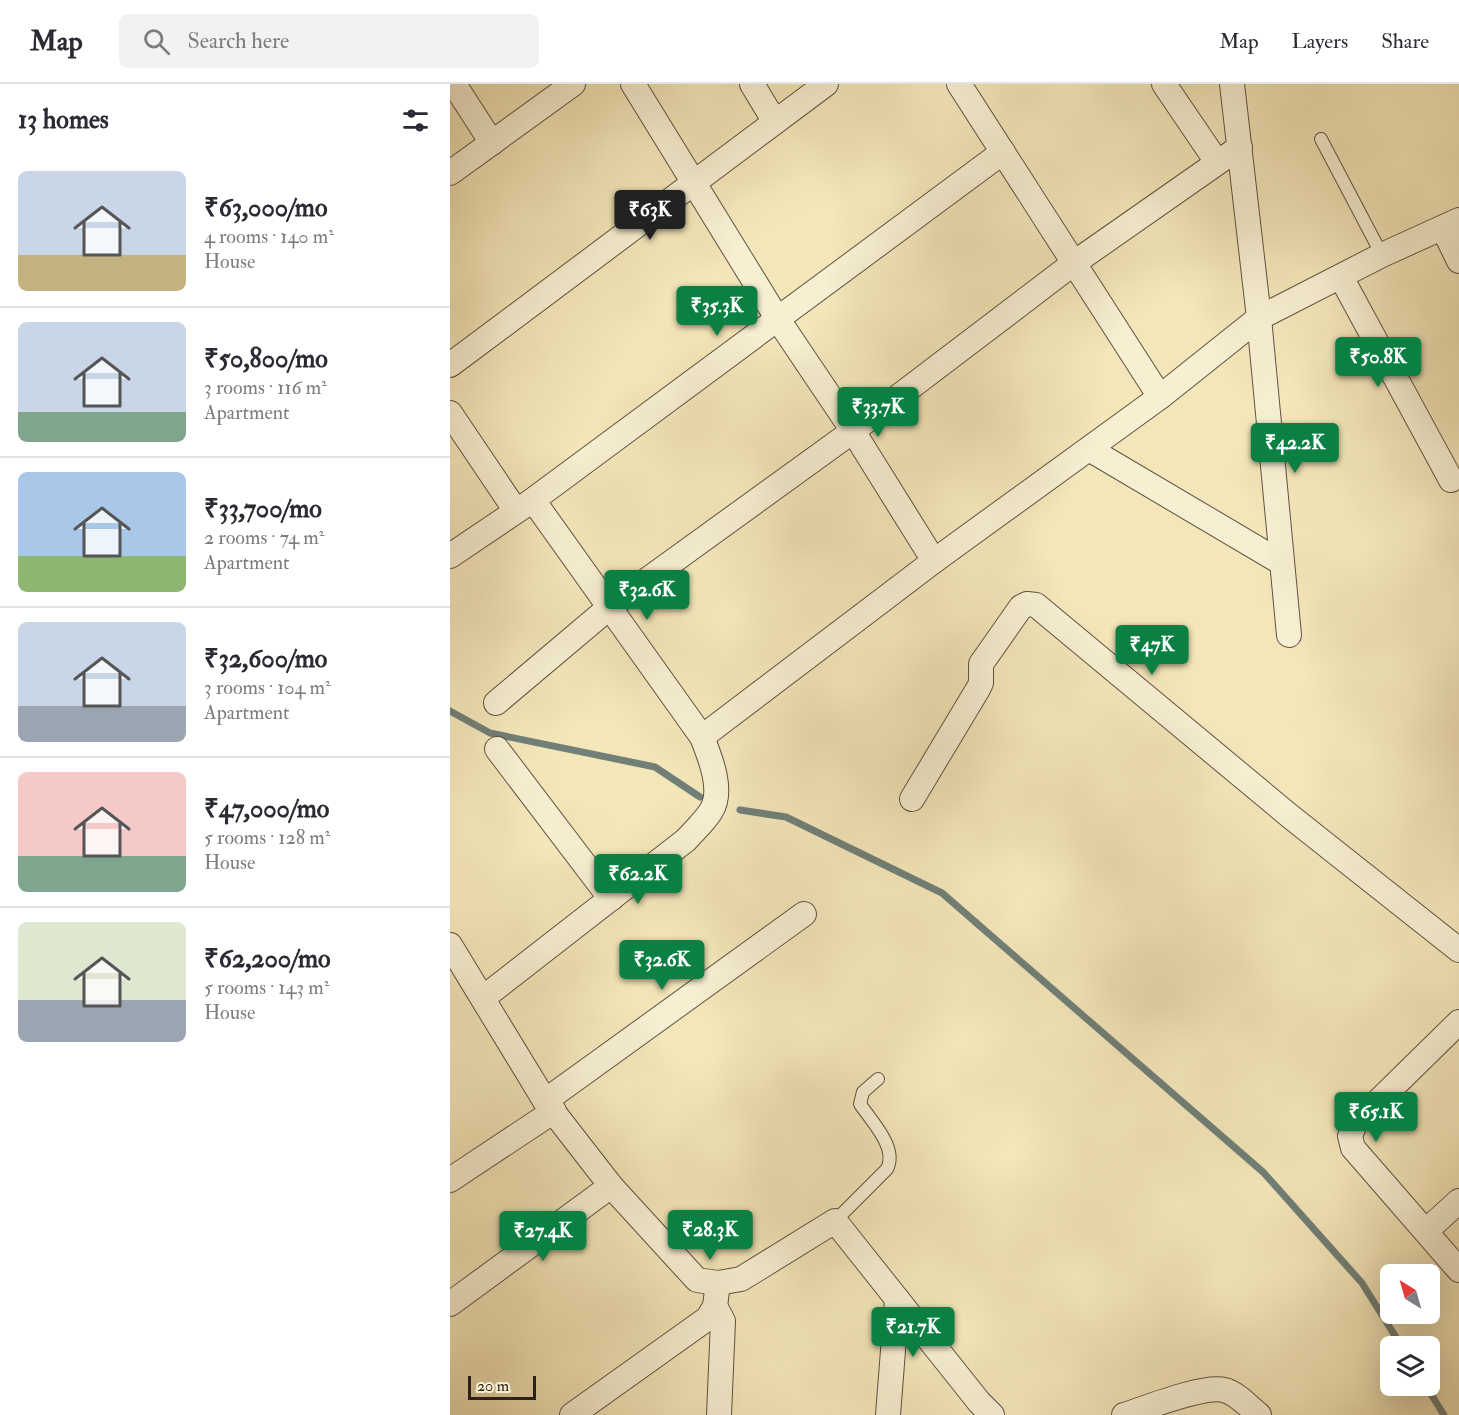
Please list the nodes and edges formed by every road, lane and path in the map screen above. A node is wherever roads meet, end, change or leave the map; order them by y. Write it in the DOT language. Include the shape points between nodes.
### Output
graph roads {
  1 [pos="454,84"];
  2 [pos="573,84"];
  3 [pos="633,84"];
  4 [pos="752,84"];
  5 [pos="826,84"];
  6 [pos="959,84"];
  7 [pos="1164,84"];
  8 [pos="1232,84"];
  9 [pos="775,122"];
  10 [pos="1321,139"];
  11 [pos="492,142"];
  12 [pos="1240,147"];
  13 [pos="1003,152"];
  14 [pos="1217,162"];
  15 [pos="450,173"];
  16 [pos="694,182"];
  17 [pos="1451,224"];
  18 [pos="1382,255"];
  19 [pos="1459,261"];
  20 [pos="1074,263"];
  21 [pos="1341,276"];
  22 [pos="777,318"];
  23 [pos="1260,318"];
  24 [pos="450,364"];
  25 [pos="1160,397"];
  26 [pos="450,413"];
  27 [pos="853,431"];
  28 [pos="1089,449"];
  29 [pos="1451,480"];
  30 [pos="525,506"];
  31 [pos="450,556"];
  32 [pos="934,561"];
  33 [pos="1282,563"];
  34 [pos="611,606"];
  35 [pos="1289,635"];
  36 [pos="496,703"];
  37 [pos="702,737"];
  38 [pos="497,749"];
  39 [pos="912,800"];
  40 [pos="611,899"];
  41 [pos="804,914"];
  42 [pos="450,945"];
  43 [pos="1459,950"];
  44 [pos="483,998"];
  45 [pos="1459,1022"];
  46 [pos="878,1079"];
  47 [pos="549,1106"];
  48 [pos="450,1180"];
  49 [pos="611,1186"];
  50 [pos="1459,1201"];
  51 [pos="835,1221"];
  52 [pos="1426,1232"];
  53 [pos="1459,1270"];
  54 [pos="717,1295"];
  55 [pos="897,1299"];
  56 [pos="450,1305"];
  57 [pos="1132,1414"];
  58 [pos="572,1415"];
  59 [pos="719,1415"];
  60 [pos="888,1415"];
  61 [pos="992,1415"];
  62 [pos="1259,1415"];
  1 -- 11 [label="street"];
  2 -- 11 [label="street"];
  3 -- 16 [label="street"];
  4 -- 9 [label="street"];
  5 -- 9 [label="street"];
  6 -- 13 [label="street"];
  7 -- 14 [label="street"];
  8 -- 12 [label="street"];
  9 -- 16 [label="street"];
  10 -- 18 [label="lane"];
  11 -- 15 [label="street"];
  12 -- 14 [label="street"];
  12 -- 23 [label="street"];
  13 -- 20 [label="street"];
  13 -- 22 [label="street"];
  14 -- 20 [label="street"];
  16 -- 22 [label="street"];
  16 -- 24 [label="street"];
  17 -- 18 [label="street"];
  17 -- 19 [label="street"];
  18 -- 21 [label="street"];
  20 -- 25 [label="street"];
  20 -- 27 [label="street"];
  21 -- 23 [label="street"];
  21 -- 29 [label="street"];
  22 -- 27 [label="street"];
  22 -- 30 [label="street"];
  23 -- 25 [label="street"];
  23 -- 33 [label="street"];
  25 -- 28 [label="street"];
  26 -- 30 [label="street"];
  27 -- 32 [label="street"];
  27 -- 34 [label="street"];
  28 -- 32 [label="street"];
  28 -- 33 [label="street"];
  30 -- 31 [label="street"];
  30 -- 34 [label="street"];
  32 -- 37 [label="street"];
  33 -- 35 [label="street"];
  34 -- 36 [label="street"];
  34 -- 37 [label="street"];
  37 -- 40 [label="street" via="714,768 713,809 687,840"];
  38 -- 40 [label="street"];
  39 -- 43 [label="street" via="978,689 981,664 1021,608 1036,605 1282,810"];
  40 -- 44 [label="street"];
  41 -- 47 [label="street"];
  42 -- 44 [label="street"];
  44 -- 47 [label="street"];
  45 -- 52 [label="street" via="1355,1124 1350,1136 1353,1148"];
  46 -- 51 [label="lane" via="863,1092 860,1104 890,1150 891,1161"];
  47 -- 48 [label="street"];
  47 -- 49 [label="street"];
  49 -- 54 [label="street" via="698,1280"];
  49 -- 56 [label="street"];
  50 -- 52 [label="street"];
  51 -- 54 [label="street"];
  51 -- 55 [label="street"];
  52 -- 53 [label="street"];
  54 -- 58 [label="street" via="708,1318"];
  54 -- 59 [label="street" via="723,1321"];
  55 -- 60 [label="street"];
  55 -- 61 [label="street"];
  57 -- 62 [label="street" via="1206,1390 1224,1390"];
}
